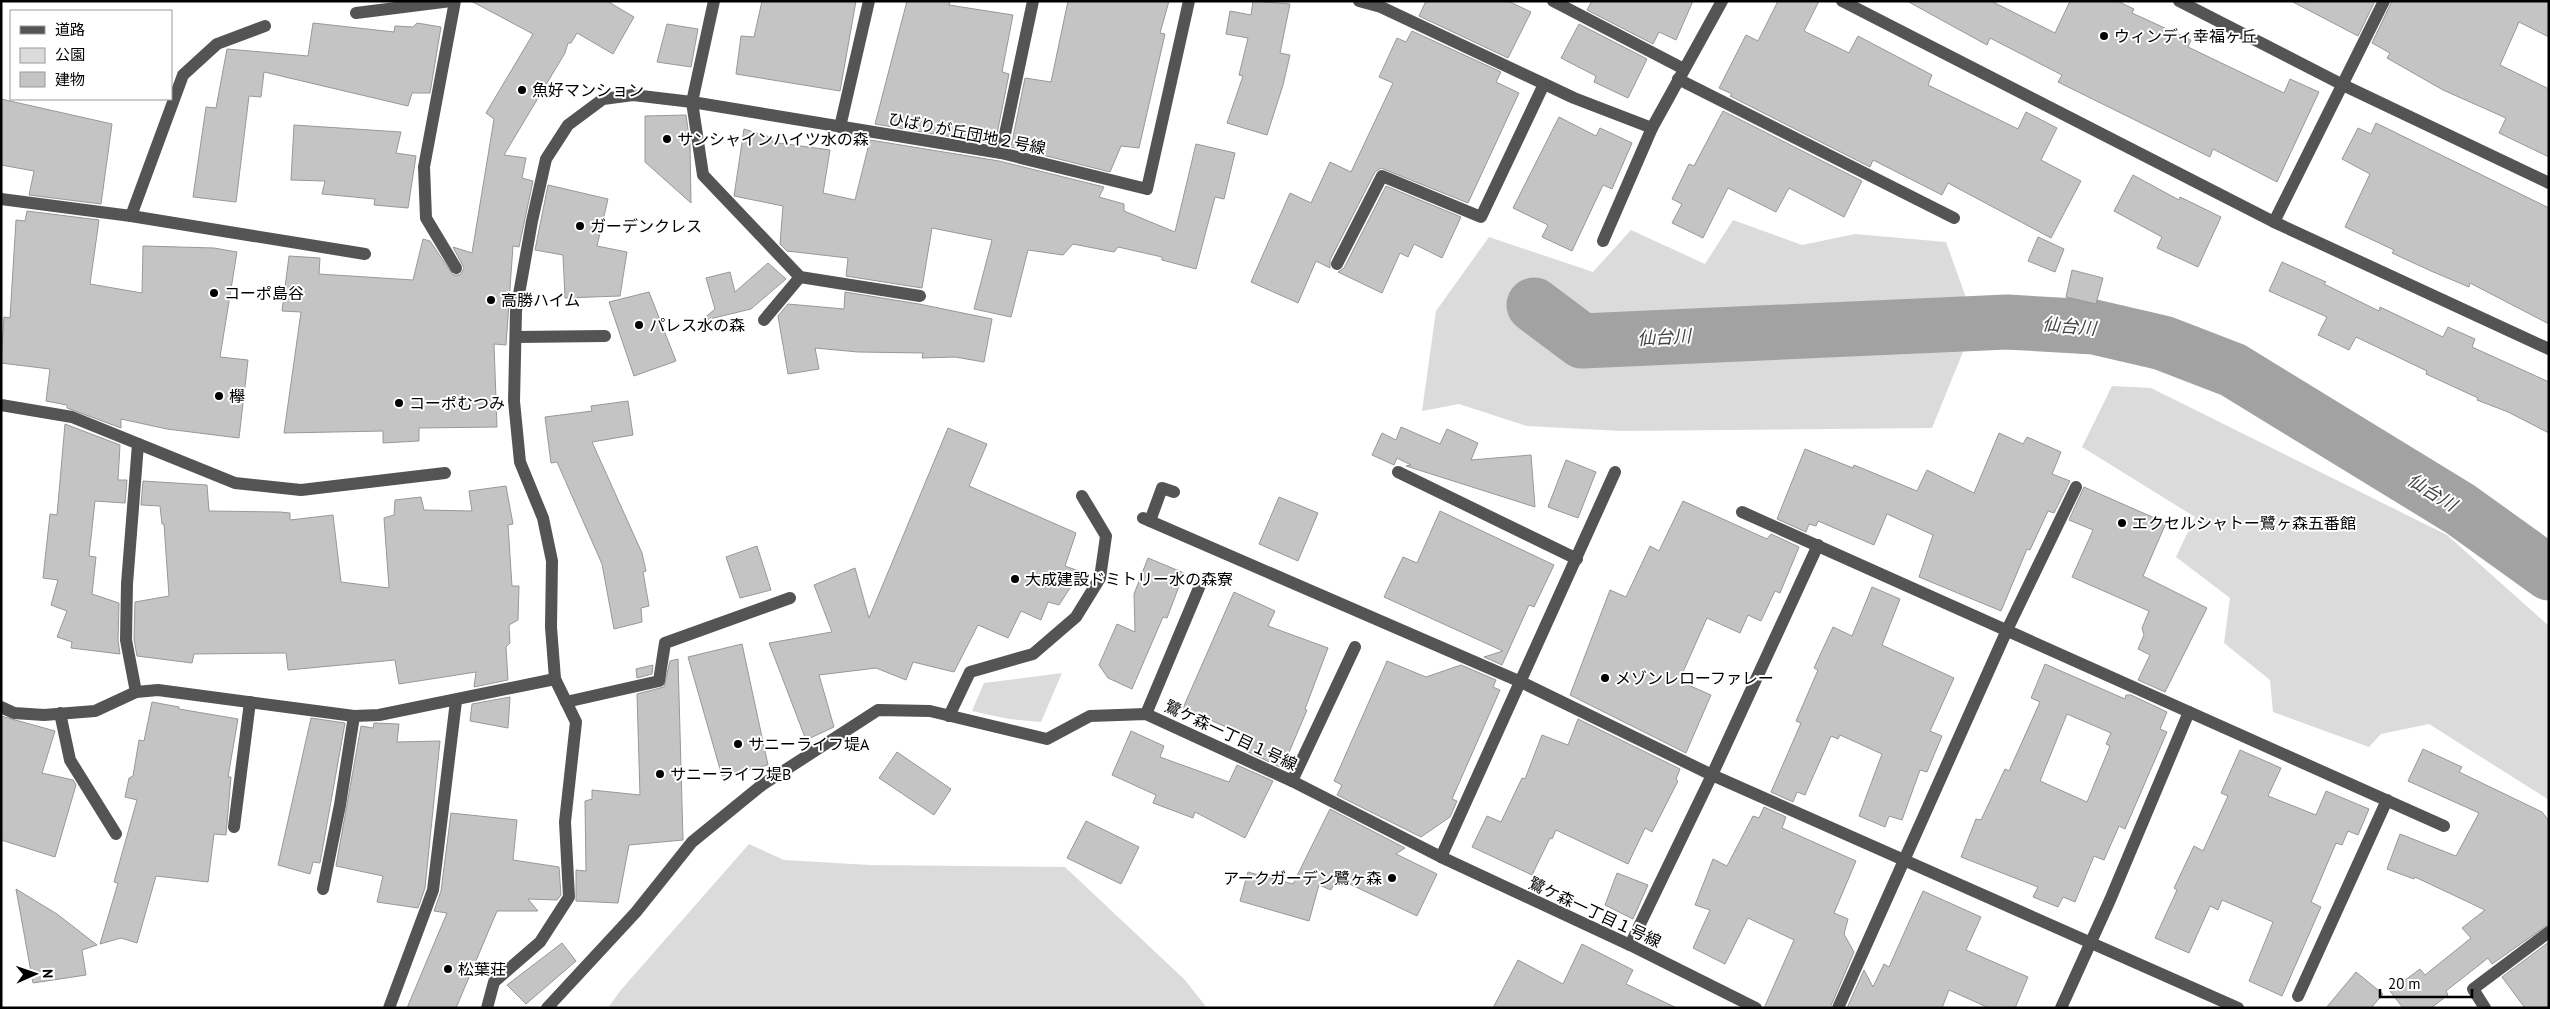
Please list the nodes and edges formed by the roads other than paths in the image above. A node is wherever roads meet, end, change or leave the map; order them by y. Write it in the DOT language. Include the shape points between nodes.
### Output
graph roads {
  1 [pos="451,1"];
  2 [pos="455,1"];
  3 [pos="714,1"];
  4 [pos="869,1"];
  5 [pos="1032,1"];
  6 [pos="1189,1"];
  7 [pos="1359,1"];
  8 [pos="1553,1"];
  9 [pos="1722,1"];
  10 [pos="1842,1"];
  11 [pos="2179,1"];
  12 [pos="2384,1"];
  13 [pos="356,13"];
  14 [pos="265,26"];
  15 [pos="1681,74"];
  16 [pos="1544,84"];
  17 [pos="2343,85"];
  18 [pos="692,102"];
  19 [pos="840,127"];
  20 [pos="1652,128"];
  21 [pos="1001,153"];
  22 [pos="2549,183"];
  23 [pos="1,200"];
  24 [pos="131,216"];
  25 [pos="1954,218"];
  26 [pos="2274,222"];
  27 [pos="1604,241"];
  28 [pos="365,254"];
  29 [pos="1337,264"];
  30 [pos="456,268"];
  31 [pos="800,277"];
  32 [pos="920,296"];
  33 [pos="764,320"];
  34 [pos="605,336"];
  35 [pos="516,337"];
  36 [pos="2549,349"];
  37 [pos="1,405"];
  38 [pos="138,444"];
  39 [pos="445,472"];
  40 [pos="1398,472"];
  41 [pos="1615,472"];
  42 [pos="2076,487"];
  43 [pos="1174,492"];
  44 [pos="1082,496"];
  45 [pos="1742,512"];
  46 [pos="1818,545"];
  47 [pos="1577,559"];
  48 [pos="1201,584"];
  49 [pos="790,598"];
  50 [pos="2007,630"];
  51 [pos="1355,647"];
  52 [pos="555,679"];
  53 [pos="1521,682"];
  54 [pos="136,692"];
  55 [pos="456,701"];
  56 [pos="250,702"];
  57 [pos="566,702"];
  58 [pos="1,707"];
  59 [pos="2189,712"];
  60 [pos="60,714"];
  61 [pos="1146,714"];
  62 [pos="354,716"];
  63 [pos="949,716"];
  64 [pos="1712,775"];
  65 [pos="1292,781"];
  66 [pos="2387,800"];
  67 [pos="234,826"];
  68 [pos="2444,826"];
  69 [pos="116,834"];
  70 [pos="1441,857"];
  71 [pos="1906,859"];
  72 [pos="323,889"];
  73 [pos="2549,932"];
  74 [pos="2090,942"];
  75 [pos="1630,945"];
  76 [pos="2298,996"];
  77 [pos="389,1008"];
  78 [pos="487,1008"];
  79 [pos="547,1008"];
  80 [pos="1756,1008"];
  81 [pos="1838,1008"];
  82 [pos="2061,1008"];
  83 [pos="2238,1008"];
  84 [pos="2485,1008"];
  1 -- 13 [label="street"];
  2 -- 30 [label="street" via="424,167 426,218"];
  3 -- 18 [label="street"];
  4 -- 19 [label="street"];
  5 -- 21 [label="street"];
  6 -- 21 [label="street, ひばりが丘団地２号線" via="1147,190"];
  7 -- 16 [label="street" via="1380,7"];
  8 -- 15 [label="street"];
  9 -- 15 [label="street"];
  10 -- 26 [label="street"];
  11 -- 17 [label="street"];
  12 -- 17 [label="street"];
  14 -- 24 [label="street" via="217,44 183,75"];
  15 -- 20 [label="street"];
  15 -- 25 [label="street"];
  16 -- 20 [label="street"];
  16 -- 29 [label="street" via="1481,217 1382,176"];
  17 -- 22 [label="street"];
  17 -- 26 [label="street"];
  18 -- 19 [label="street, ひばりが丘団地２号線"];
  18 -- 31 [label="street" via="703,175"];
  18 -- 35 [label="street, ひばりが丘団地２号線" via="633,95 603,99 568,125 546,159 516,311"];
  19 -- 21 [label="street, ひばりが丘団地２号線"];
  20 -- 27 [label="street"];
  23 -- 24 [label="street"];
  24 -- 28 [label="street"];
  26 -- 36 [label="street"];
  31 -- 32 [label="street"];
  31 -- 33 [label="street"];
  34 -- 35 [label="street"];
  35 -- 52 [label="street, ひばりが丘団地２号線" via="514,402 520,462 543,518 552,560 551,627"];
  37 -- 38 [label="street" via="72,417"];
  38 -- 39 [label="street" via="235,483 301,490"];
  38 -- 54 [label="street" via="126,640"];
  40 -- 47 [label="street"];
  41 -- 47 [label="street"];
  42 -- 50 [label="street"];
  43 -- 53 [label="street" via="1162,488 1146,520"];
  44 -- 63 [label="street" via="1106,536 1100,578 1076,617 1032,654 970,672"];
  45 -- 46 [label="street"];
  46 -- 50 [label="street"];
  46 -- 64 [label="street"];
  47 -- 53 [label="street"];
  48 -- 61 [label="street"];
  49 -- 57 [label="street" via="665,643 659,681"];
  50 -- 59 [label="street"];
  50 -- 71 [label="street"];
  51 -- 65 [label="street"];
  52 -- 55 [label="street"];
  52 -- 57 [label="street"];
  53 -- 64 [label="street"];
  53 -- 70 [label="street"];
  54 -- 56 [label="street" via="158,690"];
  54 -- 60 [label="street" via="95,711"];
  55 -- 62 [label="street" via="379,715"];
  55 -- 77 [label="street" via="433,890"];
  56 -- 62 [label="street"];
  56 -- 67 [label="street"];
  57 -- 78 [label="street" via="576,722 565,822 569,897 540,942 494,982"];
  58 -- 60 [label="street" via="14,713"];
  59 -- 66 [label="street"];
  59 -- 74 [label="street"];
  60 -- 69 [label="street" via="70,760"];
  61 -- 63 [label="street, 鷺ケ森一丁目１号線" via="1090,716 1047,739"];
  61 -- 65 [label="street, 鷺ケ森一丁目１号線"];
  62 -- 72 [label="street"];
  63 -- 79 [label="street, 鷺ケ森一丁目１号線" via="930,711 878,710 762,786 692,842 636,912"];
  64 -- 71 [label="street"];
  64 -- 75 [label="street"];
  65 -- 70 [label="street, 鷺ケ森一丁目１号線"];
  66 -- 68 [label="street"];
  66 -- 76 [label="street"];
  70 -- 75 [label="street, 鷺ケ森一丁目１号線"];
  71 -- 74 [label="street"];
  71 -- 81 [label="street"];
  73 -- 84 [label="street" via="2473,989"];
  74 -- 82 [label="street"];
  74 -- 83 [label="street"];
  75 -- 80 [label="street, 鷺ケ森一丁目１号線"];
}
